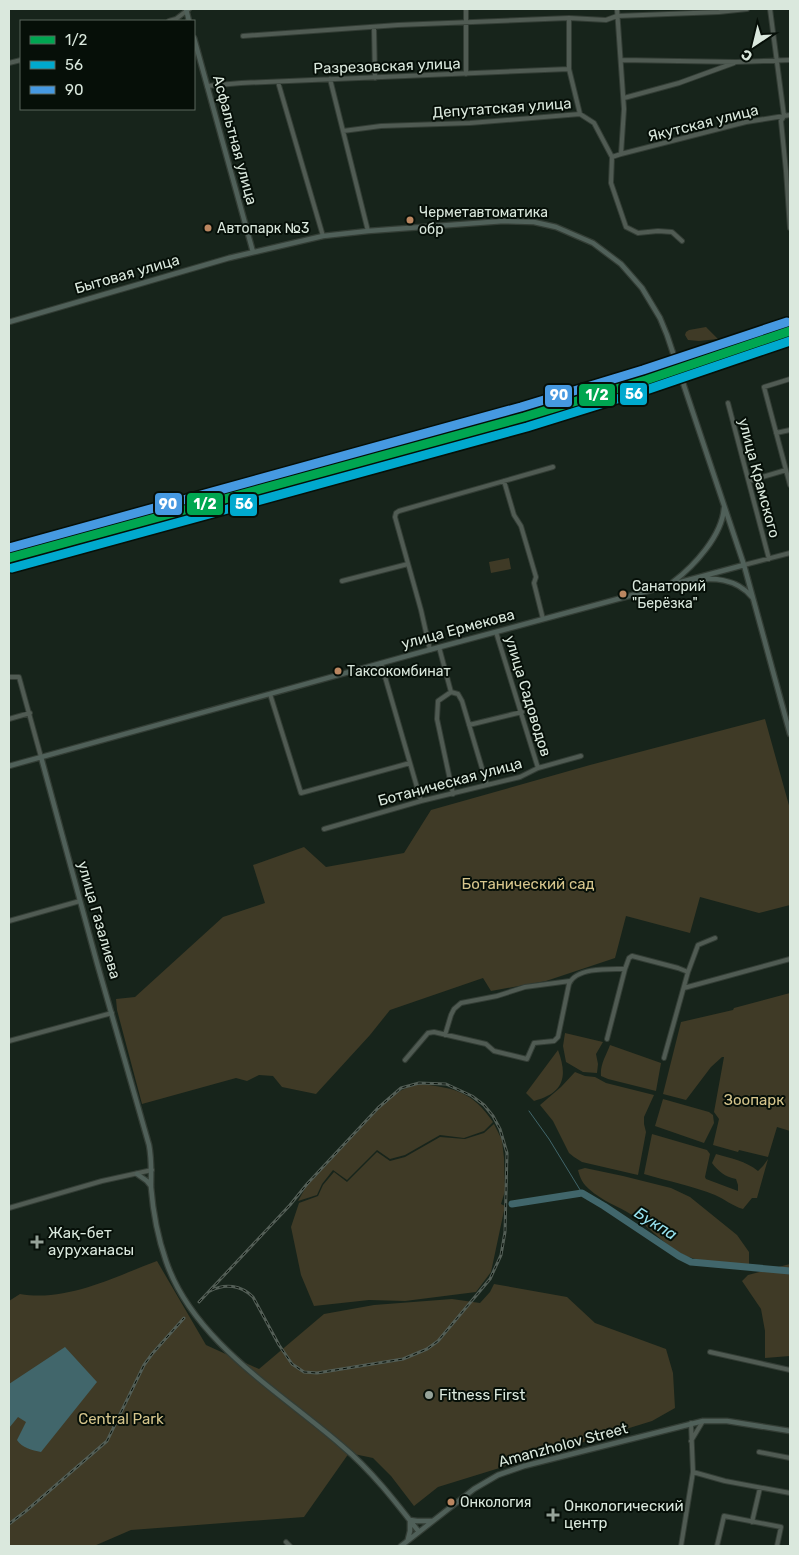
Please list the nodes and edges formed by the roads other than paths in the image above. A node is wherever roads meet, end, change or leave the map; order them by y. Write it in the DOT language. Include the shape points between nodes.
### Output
graph roads {
  1 [pos="466,9"];
  2 [pos="617,9"];
  3 [pos="746,9"];
  4 [pos="770,9"];
  5 [pos="187,10"];
  6 [pos="617,16"];
  7 [pos="569,18"];
  8 [pos="172,20"];
  9 [pos="466,23"];
  10 [pos="374,27"];
  11 [pos="244,36"];
  12 [pos="195,42"];
  13 [pos="620,60"];
  14 [pos="790,60"];
  15 [pos="776,61"];
  16 [pos="736,62"];
  17 [pos="569,69"];
  18 [pos="466,74"];
  19 [pos="375,78"];
  20 [pos="330,80"];
  21 [pos="278,82"];
  22 [pos="207,86"];
  23 [pos="624,98"];
  24 [pos="580,114"];
  25 [pos="790,115"];
  26 [pos="784,116"];
  27 [pos="343,131"];
  28 [pos="621,154"];
  29 [pos="612,157"];
  30 [pos="790,228"];
  31 [pos="368,231"];
  32 [pos="323,236"];
  33 [pos="682,241"];
  34 [pos="253,252"];
  35 [pos="9,322"];
  36 [pos="790,379"];
  37 [pos="728,404"];
  38 [pos="790,430"];
  39 [pos="776,433"];
  40 [pos="553,467"];
  41 [pos="786,470"];
  42 [pos="504,481"];
  43 [pos="749,481"];
  44 [pos="790,485"];
  45 [pos="724,504"];
  46 [pos="790,553"];
  47 [pos="769,559"];
  48 [pos="408,564"];
  49 [pos="744,565"];
  50 [pos="342,581"];
  51 [pos="670,585"];
  52 [pos="754,600"];
  53 [pos="543,619"];
  54 [pos="496,632"];
  55 [pos="439,647"];
  56 [pos="430,650"];
  57 [pos="381,663"];
  58 [pos="9,677"];
  59 [pos="451,692"];
  60 [pos="270,694"];
  61 [pos="522,712"];
  62 [pos="30,713"];
  63 [pos="9,719"];
  64 [pos="469,725"];
  65 [pos="790,734"];
  66 [pos="581,756"];
  67 [pos="41,757"];
  68 [pos="410,763"];
  69 [pos="9,766"];
  70 [pos="538,768"];
  71 [pos="487,785"];
  72 [pos="453,794"];
  73 [pos="421,801"];
  74 [pos="324,829"];
  75 [pos="80,901"];
  76 [pos="9,921"];
  77 [pos="715,938"];
  78 [pos="790,959"];
  79 [pos="626,969"];
  80 [pos="688,972"];
  81 [pos="570,981"];
  82 [pos="684,988"];
  83 [pos="112,1013"];
  84 [pos="446,1034"];
  85 [pos="607,1039"];
  86 [pos="9,1040"];
  87 [pos="664,1058"];
  88 [pos="405,1060"];
  89 [pos="152,1170"];
  90 [pos="137,1174"];
  91 [pos="152,1187"];
  92 [pos="9,1208"];
  93 [pos="710,1352"];
  94 [pos="790,1370"];
  95 [pos="703,1421"];
  96 [pos="691,1424"];
  97 [pos="790,1431"];
  98 [pos="691,1441"];
  99 [pos="760,1452"];
  100 [pos="790,1458"];
  101 [pos="693,1472"];
  102 [pos="760,1488"];
  103 [pos="790,1493"];
  104 [pos="410,1520"];
  105 [pos="433,1520"];
  106 [pos="752,1522"];
  107 [pos="419,1532"];
  108 [pos="408,1541"];
  109 [pos="286,1542"];
  110 [pos="290,1546"];
  111 [pos="401,1546"];
  112 [pos="681,1546"];
  113 [pos="717,1546"];
  114 [pos="777,1546"];
  1 -- 9 [label="street"];
  2 -- 6 [label="street"];
  3 -- 6 [label="street"];
  4 -- 15 [label="street"];
  5 -- 8 [label="street"];
  6 -- 7 [label="street" via="606,20"];
  6 -- 13 [label="street"];
  7 -- 9 [label="street"];
  7 -- 17 [label="street"];
  9 -- 10 [label="street"];
  9 -- 18 [label="street"];
  10 -- 11 [label="street"];
  10 -- 19 [label="street"];
  12 -- 22 [label="main road, Асфальтная улица"];
  13 -- 16 [label="street"];
  13 -- 23 [label="street"];
  14 -- 15 [label="street"];
  15 -- 16 [label="street"];
  15 -- 26 [label="street"];
  16 -- 23 [label="street" via="679,83"];
  17 -- 18 [label="street, Разрезовская улица"];
  17 -- 24 [label="street"];
  18 -- 19 [label="street, Разрезовская улица"];
  19 -- 20 [label="street, Разрезовская улица"];
  20 -- 21 [label="street, Разрезовская улица"];
  20 -- 27 [label="street"];
  21 -- 22 [label="street, Разрезовская улица"];
  21 -- 32 [label="street"];
  22 -- 34 [label="main road, Асфальтная улица"];
  23 -- 28 [label="street"];
  24 -- 27 [label="street, Депутатская улица"];
  24 -- 29 [label="street, Депутатская улица" via="594,123"];
  25 -- 26 [label="street, Якутская улица"];
  26 -- 28 [label="street, Якутская улица" via="746,122"];
  26 -- 30 [label="street" via="781,121"];
  27 -- 31 [label="street"];
  28 -- 29 [label="street, Якутская улица"];
  29 -- 33 [label="street" via="610,183 626,227 638,233 672,232"];
  31 -- 32 [label="main road"];
  31 -- 45 [label="main road" via="504,221 534,222 567,230 593,243 621,264 647,294 660,318"];
  32 -- 34 [label="main road"];
  34 -- 35 [label="main road, Бытовая улица"];
  36 -- 39 [label="street" via="764,387"];
  37 -- 43 [label="street, улица Крамского"];
  38 -- 39 [label="street"];
  39 -- 41 [label="street"];
  40 -- 42 [label="street"];
  41 -- 43 [label="street"];
  41 -- 44 [label="street"];
  42 -- 48 [label="street" via="397,512 395,517"];
  42 -- 53 [label="street" via="536,576 534,583"];
  43 -- 47 [label="street, улица Крамского"];
  45 -- 49 [label="main road"];
  45 -- 51 [label="main road" via="723,516 713,537 692,566"];
  46 -- 47 [label="street"];
  47 -- 49 [label="street"];
  48 -- 50 [label="street"];
  48 -- 56 [label="street"];
  49 -- 51 [label="main road, улица Ермекова"];
  49 -- 52 [label="main road"];
  51 -- 52 [label="main road" via="715,579 732,582"];
  51 -- 53 [label="main road, улица Ермекова"];
  52 -- 65 [label="main road"];
  53 -- 54 [label="main road, улица Ермекова"];
  54 -- 55 [label="main road, улица Ермекова"];
  54 -- 61 [label="street, улица Садоводов"];
  55 -- 56 [label="main road, улица Ермекова"];
  55 -- 59 [label="street"];
  56 -- 57 [label="main road, улица Ермекова"];
  57 -- 60 [label="main road, улица Ермекова"];
  57 -- 68 [label="street"];
  58 -- 62 [label="street, улица Газалиева" via="19,677"];
  59 -- 64 [label="street" via="458,694 462,701"];
  59 -- 72 [label="street" via="438,701 437,719"];
  60 -- 67 [label="main road, улица Ермекова"];
  60 -- 68 [label="street" via="301,793"];
  61 -- 64 [label="street"];
  61 -- 70 [label="street, улица Садоводов"];
  62 -- 63 [label="street"];
  62 -- 67 [label="street, улица Газалиева"];
  64 -- 71 [label="street"];
  66 -- 70 [label="street, Ботаническая улица"];
  67 -- 69 [label="main road, улица Ермекова"];
  67 -- 75 [label="main road, улица Газалиева"];
  68 -- 73 [label="street"];
  70 -- 71 [label="street, Ботаническая улица" via="520,777"];
  71 -- 72 [label="street, Ботаническая улица"];
  72 -- 73 [label="street, Ботаническая улица"];
  73 -- 74 [label="street, Ботаническая улица"];
  75 -- 76 [label="street"];
  75 -- 83 [label="main road, улица Газалиева"];
  77 -- 80 [label="street" via="698,945"];
  78 -- 82 [label="street"];
  79 -- 80 [label="street" via="632,956"];
  79 -- 81 [label="street" via="591,971"];
  79 -- 85 [label="street"];
  80 -- 82 [label="street"];
  81 -- 84 [label="street" via="524,987 461,1003 451,1015"];
  81 -- 84 [label="street" via="558,1038 534,1043 527,1059"];
  82 -- 87 [label="street"];
  83 -- 86 [label="street"];
  83 -- 89 [label="main road, улица Газалиева" via="149,1146"];
  84 -- 88 [label="street" via="428,1033"];
  89 -- 90 [label="street"];
  89 -- 91 [label="main road, улица Газалиева"];
  90 -- 91 [label="main road"];
  90 -- 92 [label="street"];
  91 -- 104 [label="main road, улица Газалиева" via="166,1262 189,1306 219,1342 355,1457"];
  93 -- 94 [label="street"];
  95 -- 96 [label="main road, Amanzholov Street"];
  95 -- 97 [label="main road, Amanzholov Street" via="728,1421"];
  95 -- 98 [label="street"];
  96 -- 98 [label="street"];
  96 -- 105 [label="main road, Amanzholov Street" via="504,1472 474,1489"];
  98 -- 101 [label="street"];
  99 -- 100 [label="street"];
  101 -- 102 [label="street"];
  101 -- 112 [label="street"];
  102 -- 103 [label="street"];
  102 -- 106 [label="street"];
  104 -- 105 [label="main road"];
  104 -- 107 [label="main road, улица Газалиева"];
  104 -- 108 [label="main road"];
  105 -- 107 [label="main road, Amanzholov Street"];
  106 -- 113 [label="street" via="724,1516"];
  106 -- 114 [label="street" via="781,1528"];
  107 -- 108 [label="main road"];
  108 -- 111 [label="main road"];
  109 -- 110 [label="street"];
}
